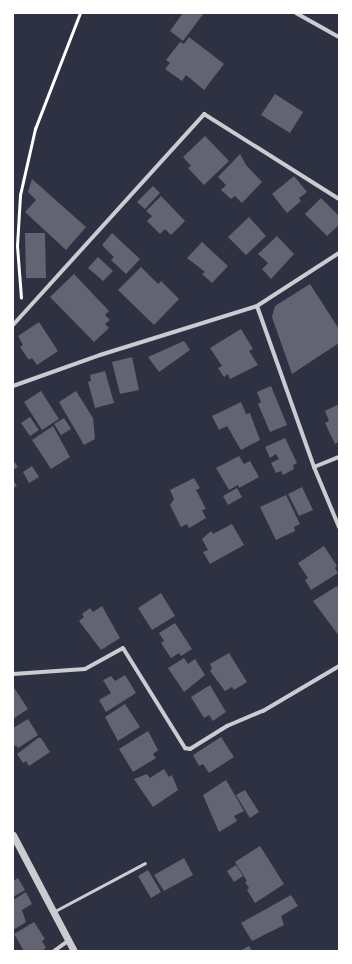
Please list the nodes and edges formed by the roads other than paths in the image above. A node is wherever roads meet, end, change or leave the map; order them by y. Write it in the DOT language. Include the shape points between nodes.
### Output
graph roads {
  1 [pos="296,13"];
  2 [pos="339,37"];
  3 [pos="339,199"];
  4 [pos="339,254"];
  5 [pos="257,306"];
  6 [pos="13,325"];
  7 [pos="13,386"];
  8 [pos="339,458"];
  9 [pos="314,467"];
  10 [pos="339,527"];
  11 [pos="339,666"];
  12 [pos="13,674"];
  13 [pos="13,835"];
  14 [pos="145,863"];
  15 [pos="53,912"];
  16 [pos="68,941"];
  17 [pos="54,951"];
  18 [pos="74,951"];
  1 -- 2 [label="street"];
  3 -- 6 [label="street" via="204,114"];
  4 -- 5 [label="street"];
  5 -- 7 [label="street" via="100,355"];
  5 -- 9 [label="street"];
  8 -- 9 [label="street"];
  9 -- 10 [label="street"];
  11 -- 12 [label="street" via="263,711 227,726 190,749 185,748 123,648 85,669"];
  13 -- 15 [label="street"];
  14 -- 15 [label="lane"];
  15 -- 16 [label="street"];
  16 -- 17 [label="street"];
  16 -- 18 [label="street"];
}
